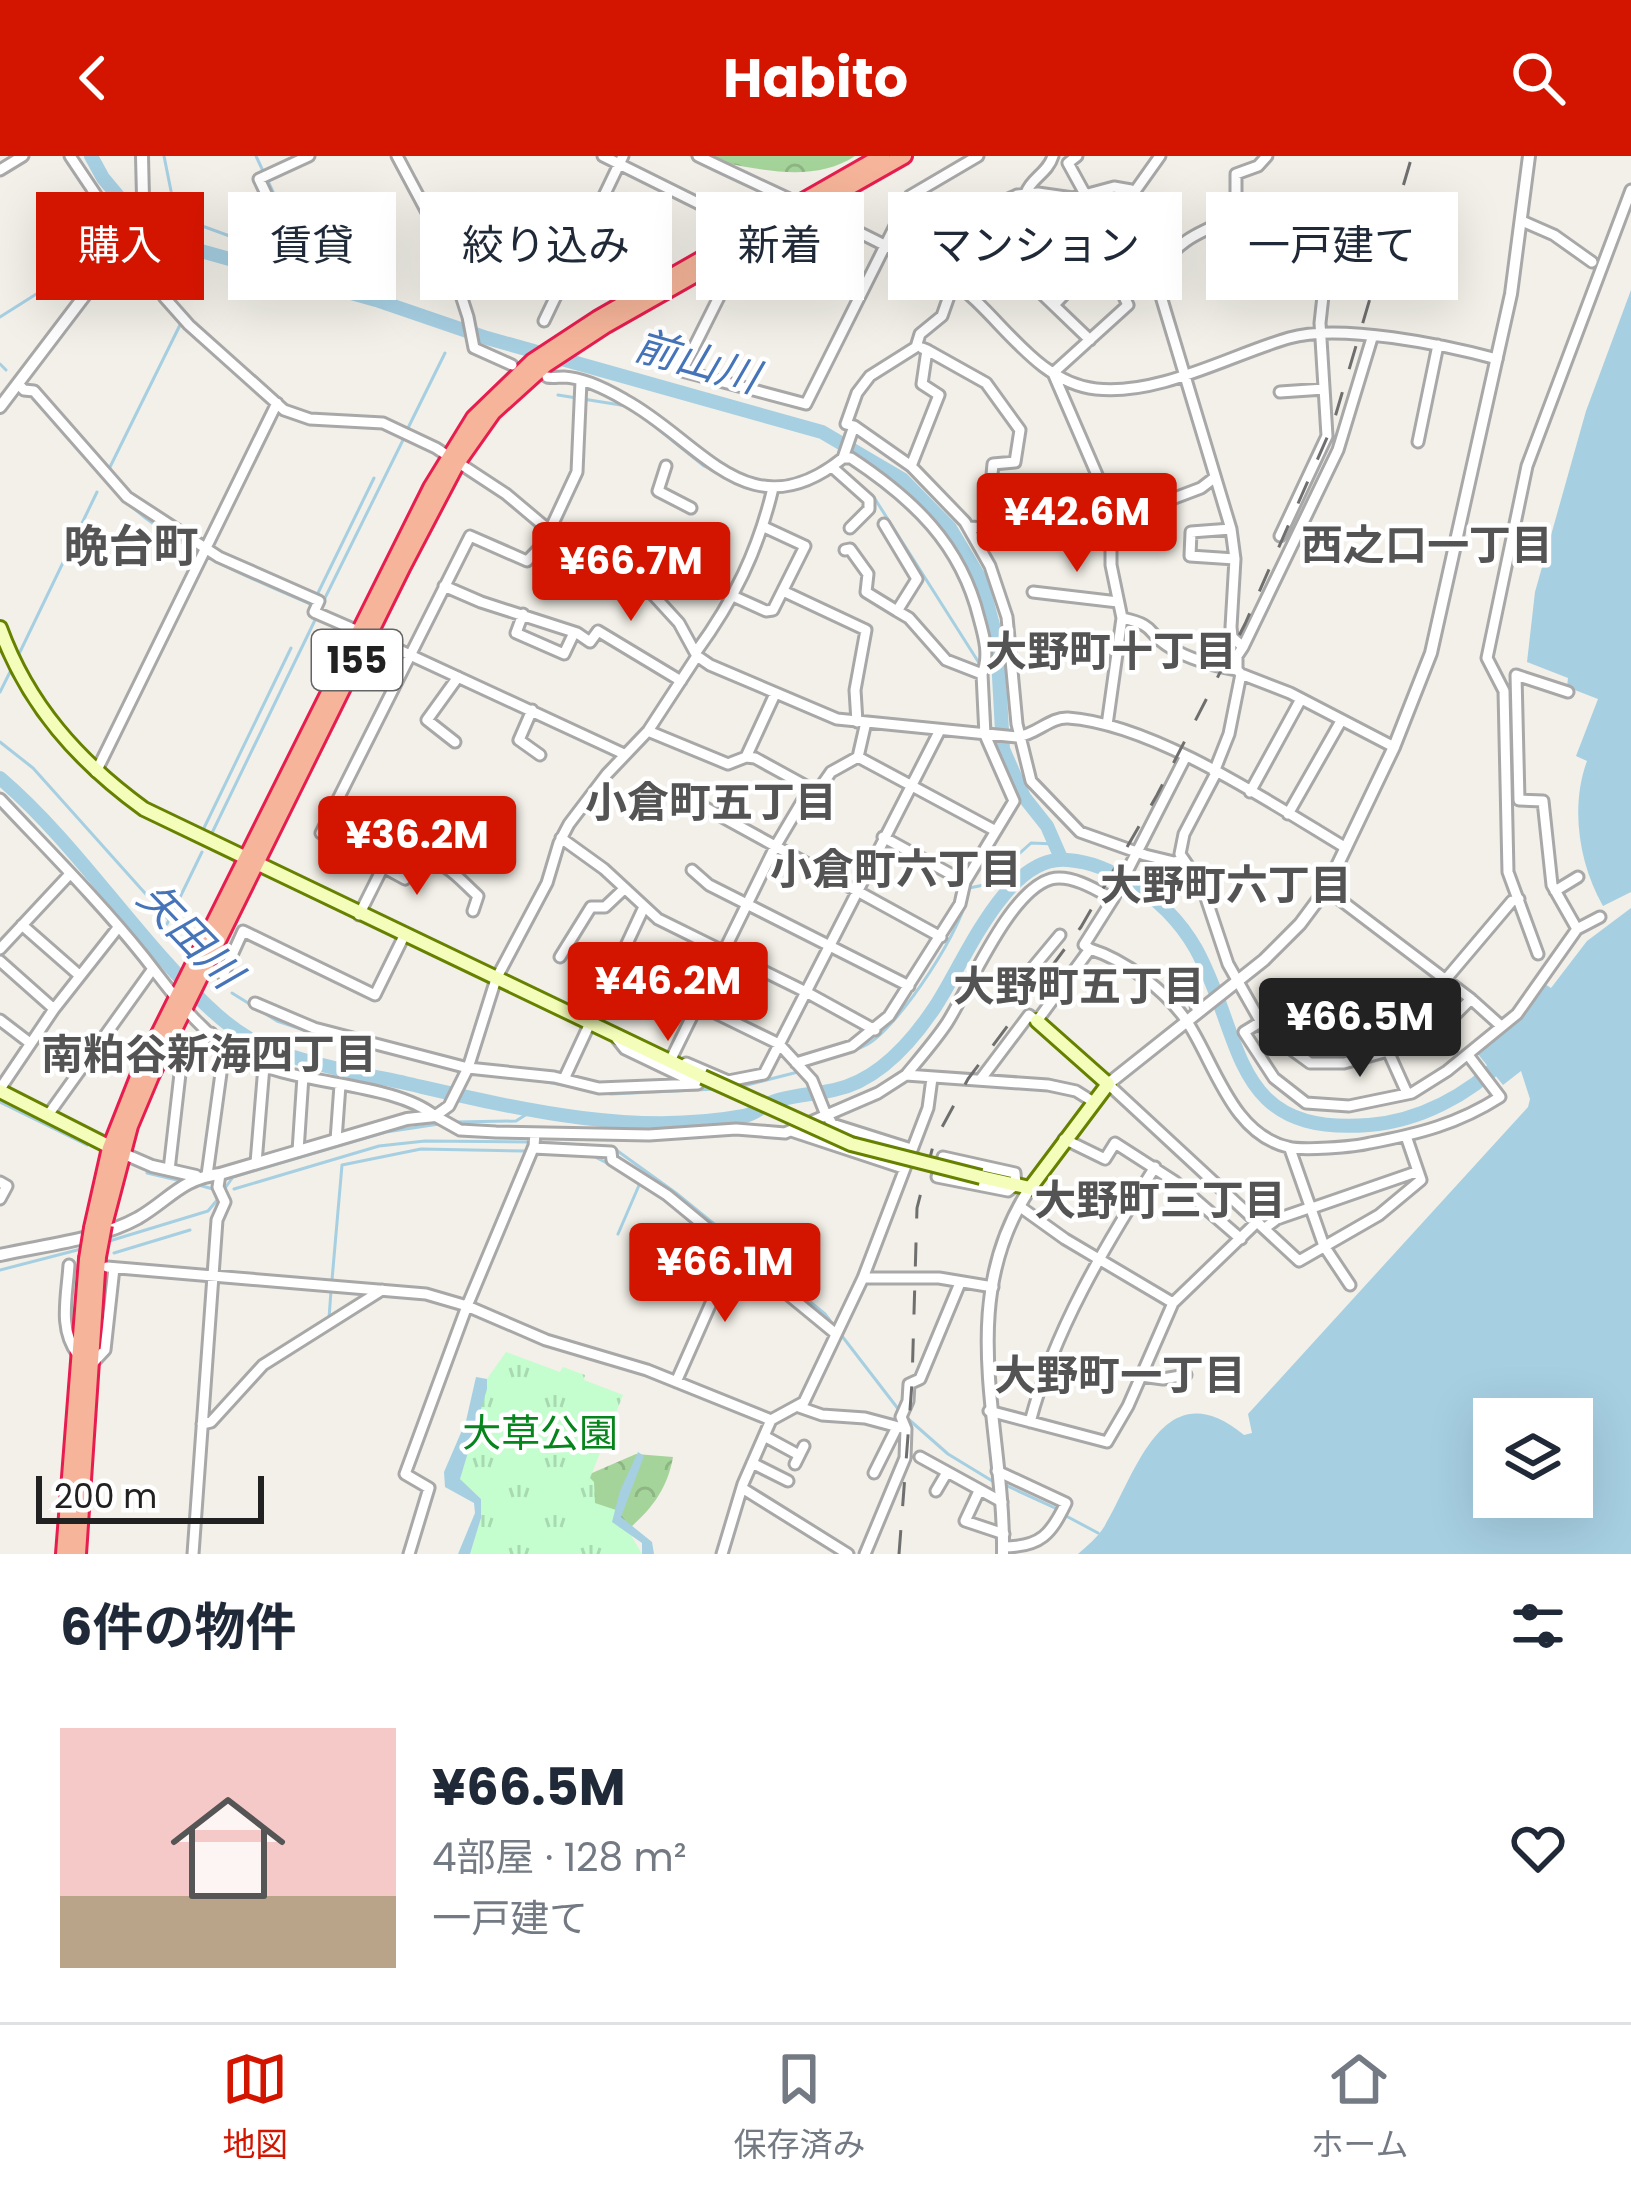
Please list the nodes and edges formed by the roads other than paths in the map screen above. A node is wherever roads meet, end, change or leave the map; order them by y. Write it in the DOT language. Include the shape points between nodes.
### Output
graph roads {
  1 [pos="23,156"];
  2 [pos="70,156"];
  3 [pos="142,156"];
  4 [pos="309,156"];
  5 [pos="397,156"];
  6 [pos="603,156"];
  7 [pos="698,156"];
  8 [pos="882,156"];
  9 [pos="904,156"];
  10 [pos="978,156"];
  11 [pos="1053,156"];
  12 [pos="1078,156"];
  13 [pos="1160,156"];
  14 [pos="1267,156"];
  15 [pos="1529,156"];
  16 [pos="621,160"];
  17 [pos="1,168"];
  18 [pos="1631,190"];
  19 [pos="266,192"];
  20 [pos="775,192"];
  21 [pos="827,192"];
  22 [pos="833,192"];
  23 [pos="1024,192"];
  24 [pos="1086,192"];
  25 [pos="1095,192"];
  26 [pos="1130,192"];
  27 [pos="1134,192"];
  28 [pos="1236,192"];
  29 [pos="696,200"];
  30 [pos="1522,221"];
  31 [pos="864,235"];
  32 [pos="886,246"];
  33 [pos="1592,262"];
  34 [pos="696,265"];
  35 [pos="696,279"];
  36 [pos="864,287"];
  37 [pos="717,300"];
  38 [pos="858,300"];
  39 [pos="946,300"];
  40 [pos="974,300"];
  41 [pos="1050,300"];
  42 [pos="1058,300"];
  43 [pos="1126,300"];
  44 [pos="1162,300"];
  45 [pos="1323,300"];
  46 [pos="1054,304"];
  47 [pos="544,321"];
  48 [pos="1321,333"];
  49 [pos="1372,338"];
  50 [pos="1090,340"];
  51 [pos="1438,345"];
  52 [pos="922,348"];
  53 [pos="558,350"];
  54 [pos="1497,359"];
  55 [pos="512,365"];
  56 [pos="542,367"];
  57 [pos="1053,373"];
  58 [pos="1182,375"];
  59 [pos="581,381"];
  60 [pos="18,384"];
  61 [pos="1324,389"];
  62 [pos="1280,392"];
  63 [pos="277,404"];
  64 [pos="0,407"];
  65 [pos="853,429"];
  66 [pos="1418,442"];
  67 [pos="844,456"];
  68 [pos="452,460"];
  69 [pos="666,466"];
  70 [pos="911,466"];
  71 [pos="832,467"];
  72 [pos="1214,478"];
  73 [pos="773,488"];
  74 [pos="691,508"];
  75 [pos="1111,522"];
  76 [pos="884,524"];
  77 [pos="764,527"];
  78 [pos="969,527"];
  79 [pos="850,528"];
  80 [pos="1231,529"];
  81 [pos="551,533"];
  82 [pos="1280,536"];
  83 [pos="206,550"];
  84 [pos="844,550"];
  85 [pos="1234,559"];
  86 [pos="444,586"];
  87 [pos="785,592"];
  88 [pos="1033,592"];
  89 [pos="735,597"];
  90 [pos="1118,602"];
  91 [pos="897,610"];
  92 [pos="523,614"];
  93 [pos="1122,618"];
  94 [pos="0,628"];
  95 [pos="364,634"];
  96 [pos="574,634"];
  97 [pos="1243,647"];
  98 [pos="696,654"];
  99 [pos="410,655"];
  100 [pos="1239,672"];
  101 [pos="982,674"];
  102 [pos="458,677"];
  103 [pos="681,681"];
  104 [pos="1568,692"];
  105 [pos="775,694"];
  106 [pos="1301,698"];
  107 [pos="532,710"];
  108 [pos="1341,721"];
  109 [pos="862,722"];
  110 [pos="1107,725"];
  111 [pos="940,730"];
  112 [pos="648,731"];
  113 [pos="987,735"];
  114 [pos="1018,736"];
  115 [pos="455,742"];
  116 [pos="1394,747"];
  117 [pos="624,754"];
  118 [pos="540,755"];
  119 [pos="746,757"];
  120 [pos="859,757"];
  121 [pos="1185,758"];
  122 [pos="97,772"];
  123 [pos="1215,772"];
  124 [pos="911,785"];
  125 [pos="810,788"];
  126 [pos="1250,792"];
  127 [pos="0,799"];
  128 [pos="694,802"];
  129 [pos="1288,814"];
  130 [pos="994,830"];
  131 [pos="883,837"];
  132 [pos="561,838"];
  133 [pos="775,847"];
  134 [pos="1346,848"];
  135 [pos="1138,853"];
  136 [pos="1182,860"];
  137 [pos="250,862"];
  138 [pos="383,867"];
  139 [pos="692,870"];
  140 [pos="69,875"];
  141 [pos="1578,877"];
  142 [pos="965,882"];
  143 [pos="624,889"];
  144 [pos="1326,889"];
  145 [pos="855,890"];
  146 [pos="1556,892"];
  147 [pos="1113,899"];
  148 [pos="1519,899"];
  149 [pos="748,904"];
  150 [pos="644,907"];
  151 [pos="473,910"];
  152 [pos="359,915"];
  153 [pos="1600,917"];
  154 [pos="22,925"];
  155 [pos="117,929"];
  156 [pos="1577,929"];
  157 [pos="1060,934"];
  158 [pos="404,936"];
  159 [pos="941,937"];
  160 [pos="828,946"];
  161 [pos="0,949"];
  162 [pos="1090,950"];
  163 [pos="723,952"];
  164 [pos="1538,954"];
  165 [pos="560,957"];
  166 [pos="0,961"];
  167 [pos="616,965"];
  168 [pos="152,970"];
  169 [pos="79,975"];
  170 [pos="223,975"];
  171 [pos="1187,975"];
  172 [pos="1025,977"];
  173 [pos="496,979"];
  174 [pos="1446,979"];
  175 [pos="1235,983"];
  176 [pos="909,986"];
  177 [pos="806,992"];
  178 [pos="1471,999"];
  179 [pos="181,1001"];
  180 [pos="255,1003"];
  181 [pos="697,1004"];
  182 [pos="54,1009"];
  183 [pos="1200,1011"];
  184 [pos="0,1020"];
  185 [pos="1037,1021"];
  186 [pos="1187,1022"];
  187 [pos="1262,1022"];
  188 [pos="589,1024"];
  189 [pos="1501,1026"];
  190 [pos="875,1030"];
  191 [pos="211,1033"];
  192 [pos="614,1035"];
  193 [pos="31,1043"];
  194 [pos="225,1044"];
  195 [pos="779,1044"];
  196 [pos="1388,1051"];
  197 [pos="1469,1056"];
  198 [pos="672,1057"];
  199 [pos="796,1063"];
  200 [pos="264,1066"];
  201 [pos="467,1069"];
  202 [pos="907,1075"];
  203 [pos="303,1076"];
  204 [pos="932,1078"];
  205 [pos="564,1079"];
  206 [pos="980,1080"];
  207 [pos="1108,1084"];
  208 [pos="340,1085"];
  209 [pos="0,1089"];
  210 [pos="1406,1091"];
  211 [pos="1092,1101"];
  212 [pos="826,1113"];
  213 [pos="48,1115"];
  214 [pos="435,1115"];
  215 [pos="791,1131"];
  216 [pos="1406,1136"];
  217 [pos="1064,1139"];
  218 [pos="336,1140"];
  219 [pos="534,1141"];
  220 [pos="911,1149"];
  221 [pos="1290,1149"];
  222 [pos="116,1150"];
  223 [pos="298,1151"];
  224 [pos="256,1163"];
  225 [pos="1155,1167"];
  226 [pos="903,1168"];
  227 [pos="169,1170"];
  228 [pos="1416,1172"];
  229 [pos="207,1175"];
  230 [pos="0,1182"];
  231 [pos="1023,1187"];
  232 [pos="0,1199"];
  233 [pos="1019,1206"];
  234 [pos="1309,1209"];
  235 [pos="1262,1224"];
  236 [pos="1241,1239"];
  237 [pos="1324,1246"];
  238 [pos="735,1249"];
  239 [pos="0,1255"];
  240 [pos="1099,1260"];
  241 [pos="102,1263"];
  242 [pos="69,1265"];
  243 [pos="215,1276"];
  244 [pos="863,1278"];
  245 [pos="960,1282"];
  246 [pos="1350,1285"];
  247 [pos="993,1287"];
  248 [pos="382,1290"];
  249 [pos="1173,1304"];
  250 [pos="467,1306"];
  251 [pos="838,1330"];
  252 [pos="78,1355"];
  253 [pos="1186,1375"];
  254 [pos="1141,1376"];
  255 [pos="676,1382"];
  256 [pos="799,1407"];
  257 [pos="989,1411"];
  258 [pos="771,1420"];
  259 [pos="902,1422"];
  260 [pos="1030,1422"];
  261 [pos="202,1424"];
  262 [pos="764,1436"];
  263 [pos="799,1455"];
  264 [pos="920,1457"];
  265 [pos="752,1463"];
  266 [pos="874,1474"];
  267 [pos="946,1474"];
  268 [pos="998,1474"];
  269 [pos="788,1481"];
  270 [pos="742,1488"];
  271 [pos="936,1491"];
  272 [pos="979,1491"];
  273 [pos="1001,1498"];
  274 [pos="1004,1545"];
  275 [pos="64,1554"];
  276 [pos="78,1554"];
  277 [pos="194,1554"];
  278 [pos="409,1554"];
  279 [pos="722,1554"];
  280 [pos="848,1554"];
  281 [pos="866,1554"];
  1 -- 17 [label="street"];
  2 -- 63 [label="street" via="165,298"];
  3 -- 60 [label="street, bridge" via="135,224"];
  4 -- 19 [label="street" via="260,179"];
  5 -- 55 [label="street" via="445,246 476,350"];
  6 -- 16 [label="street"];
  7 -- 20 [label="street"];
  8 -- 21 [label="highway, 155"];
  9 -- 22 [label="highway, 155"];
  10 -- 32 [label="street" via="911,194"];
  11 -- 23 [label="street"];
  12 -- 24 [label="street" via="1068,163"];
  13 -- 27 [label="street"];
  14 -- 28 [label="street" via="1236,174"];
  15 -- 30 [label="street"];
  16 -- 29 [label="street"];
  16 -- 47 [label="street"];
  18 -- 148 [label="street" via="1527,466 1487,658 1504,691 1508,866"];
  25 -- 26 [label="street"];
  30 -- 33 [label="street"];
  30 -- 54 [label="street"];
  31 -- 32 [label="street"];
  32 -- 36 [label="street"];
  34 -- 53 [label="highway, 155"];
  35 -- 53 [label="highway, 155"];
  37 -- 38 [label="street" via="682,370 806,404"];
  39 -- 52 [label="street" via="942,316 920,334"];
  40 -- 57 [label="street"];
  41 -- 46 [label="street"];
  42 -- 46 [label="street"];
  43 -- 50 [label="street"];
  44 -- 58 [label="street"];
  45 -- 48 [label="street"];
  46 -- 50 [label="street"];
  48 -- 49 [label="street"];
  48 -- 58 [label="street"];
  48 -- 61 [label="street"];
  49 -- 51 [label="street"];
  49 -- 97 [label="street" via="1338,450"];
  50 -- 57 [label="street"];
  51 -- 54 [label="street"];
  51 -- 66 [label="street"];
  52 -- 65 [label="street" via="870,376 848,413"];
  52 -- 70 [label="street" via="922,384 939,394"];
  52 -- 78 [label="street" via="986,383 1020,430 1016,462 992,464 987,528"];
  53 -- 56 [label="highway, 155"];
  54 -- 116 [label="street" via="1431,653"];
  56 -- 59 [label="street"];
  56 -- 68 [label="highway, 155"];
  57 -- 58 [label="street" via="1112,390"];
  57 -- 75 [label="street"];
  58 -- 72 [label="street"];
  59 -- 73 [label="street" via="640,409 710,464"];
  59 -- 81 [label="street" via="577,472"];
  60 -- 64 [label="street"];
  60 -- 83 [label="street" via="34,391 127,497"];
  61 -- 62 [label="street"];
  61 -- 82 [label="street" via="1327,436"];
  63 -- 68 [label="street" via="303,418 383,423"];
  63 -- 83 [label="street"];
  65 -- 67 [label="street"];
  65 -- 70 [label="street"];
  67 -- 71 [label="street"];
  67 -- 101 [label="street" via="892,485 961,563 983,634"];
  68 -- 81 [label="street"];
  68 -- 95 [label="highway, 155"];
  69 -- 74 [label="street" via="658,490"];
  70 -- 78 [label="street"];
  71 -- 73 [label="street"];
  71 -- 79 [label="street" via="869,500"];
  72 -- 75 [label="street"];
  72 -- 80 [label="street"];
  73 -- 77 [label="street"];
  75 -- 90 [label="street"];
  76 -- 91 [label="street" via="917,579"];
  77 -- 87 [label="street" via="805,546"];
  77 -- 89 [label="street"];
  78 -- 114 [label="street" via="1007,617"];
  80 -- 85 [label="street"];
  80 -- 85 [label="street" via="1191,532 1190,556"];
  81 -- 86 [label="street" via="527,561 470,536"];
  81 -- 98 [label="street" via="646,587"];
  83 -- 95 [label="street" via="319,601 318,614"];
  83 -- 122 [label="street"];
  84 -- 91 [label="street" via="868,574 866,592"];
  85 -- 97 [label="street" via="1232,637"];
  86 -- 92 [label="street"];
  86 -- 99 [label="street"];
  87 -- 89 [label="street" via="769,612"];
  87 -- 109 [label="street" via="866,630 856,690"];
  88 -- 90 [label="street"];
  89 -- 98 [label="street"];
  90 -- 93 [label="street"];
  91 -- 101 [label="street" via="946,660"];
  92 -- 96 [label="street"];
  92 -- 96 [label="street" via="516,633 564,653"];
  93 -- 100 [label="street" via="1148,623 1165,645 1203,663"];
  93 -- 110 [label="street"];
  94 -- 122 [label="main road" via="29,693"];
  95 -- 99 [label="street"];
  95 -- 137 [label="highway, 155"];
  96 -- 103 [label="street" via="590,642 598,631"];
  97 -- 100 [label="street"];
  98 -- 103 [label="street"];
  98 -- 105 [label="street"];
  99 -- 102 [label="street"];
  99 -- 138 [label="street" via="321,833"];
  100 -- 106 [label="street"];
  100 -- 123 [label="street"];
  101 -- 113 [label="street"];
  102 -- 107 [label="street"];
  102 -- 115 [label="street" via="427,720"];
  103 -- 112 [label="street"];
  104 -- 146 [label="street" via="1516,675 1519,800 1543,801"];
  105 -- 109 [label="street"];
  105 -- 119 [label="street"];
  106 -- 108 [label="street"];
  106 -- 126 [label="street"];
  107 -- 117 [label="street"];
  107 -- 118 [label="street" via="519,740"];
  108 -- 116 [label="street"];
  108 -- 129 [label="street"];
  109 -- 111 [label="street"];
  109 -- 120 [label="street"];
  110 -- 114 [label="street" via="1062,717"];
  110 -- 121 [label="street"];
  111 -- 113 [label="street"];
  111 -- 124 [label="street"];
  112 -- 117 [label="street"];
  112 -- 119 [label="street" via="728,764"];
  113 -- 114 [label="street"];
  113 -- 130 [label="street" via="1014,801"];
  114 -- 135 [label="street" via="1037,790 1080,832"];
  116 -- 134 [label="street"];
  117 -- 132 [label="street"];
  119 -- 125 [label="street"];
  120 -- 124 [label="street"];
  120 -- 125 [label="street" via="831,772 817,792"];
  121 -- 123 [label="street"];
  121 -- 135 [label="street"];
  122 -- 137 [label="main road" via="143,809"];
  123 -- 126 [label="street"];
  123 -- 136 [label="street" via="1184,834"];
  124 -- 130 [label="street"];
  124 -- 131 [label="street"];
  125 -- 133 [label="street"];
  126 -- 129 [label="street"];
  127 -- 140 [label="street"];
  128 -- 133 [label="street"];
  129 -- 134 [label="street"];
  130 -- 142 [label="street"];
  131 -- 142 [label="street"];
  131 -- 145 [label="street"];
  132 -- 143 [label="street"];
  132 -- 173 [label="street" via="540,898"];
  133 -- 145 [label="street"];
  133 -- 149 [label="street"];
  134 -- 144 [label="street"];
  135 -- 136 [label="street"];
  135 -- 147 [label="street"];
  136 -- 175 [label="street" via="1213,910"];
  137 -- 152 [label="main road"];
  137 -- 179 [label="highway, 155"];
  138 -- 151 [label="street" via="405,879 421,860 451,868 478,896"];
  138 -- 152 [label="street"];
  139 -- 149 [label="street"];
  140 -- 154 [label="street"];
  140 -- 155 [label="street"];
  141 -- 146 [label="street"];
  142 -- 159 [label="street"];
  143 -- 150 [label="street"];
  143 -- 165 [label="street" via="604,907 591,907"];
  144 -- 174 [label="street"];
  144 -- 175 [label="street" via="1283,944"];
  145 -- 159 [label="street"];
  145 -- 160 [label="street"];
  146 -- 156 [label="street"];
  147 -- 162 [label="street" via="1084,945"];
  147 -- 202 [label="street" via="1053,878 1029,895"];
  148 -- 164 [label="street"];
  148 -- 174 [label="street"];
  149 -- 160 [label="street"];
  149 -- 163 [label="street"];
  150 -- 163 [label="street"];
  150 -- 167 [label="street"];
  152 -- 158 [label="main road"];
  153 -- 156 [label="street"];
  154 -- 161 [label="street"];
  154 -- 169 [label="street"];
  155 -- 168 [label="street"];
  155 -- 169 [label="street"];
  156 -- 189 [label="street" via="1534,995"];
  157 -- 172 [label="street"];
  158 -- 170 [label="street" via="375,995 243,931"];
  158 -- 173 [label="main road"];
  159 -- 176 [label="street"];
  160 -- 176 [label="street"];
  160 -- 177 [label="street"];
  162 -- 185 [label="street"];
  162 -- 186 [label="street" via="1146,981"];
  163 -- 177 [label="street"];
  163 -- 181 [label="street"];
  166 -- 182 [label="street"];
  167 -- 181 [label="street"];
  167 -- 188 [label="street"];
  168 -- 179 [label="street"];
  168 -- 213 [label="street"];
  169 -- 182 [label="street"];
  171 -- 183 [label="street"];
  173 -- 188 [label="main road"];
  173 -- 201 [label="street"];
  174 -- 178 [label="street"];
  175 -- 183 [label="street"];
  175 -- 187 [label="street"];
  176 -- 190 [label="street"];
  177 -- 190 [label="street"];
  177 -- 195 [label="street"];
  178 -- 189 [label="street"];
  178 -- 196 [label="street" via="1449,1022"];
  179 -- 191 [label="street"];
  179 -- 222 [label="highway, 155"];
  180 -- 201 [label="street" via="314,1028"];
  181 -- 195 [label="street"];
  181 -- 198 [label="street"];
  182 -- 193 [label="street"];
  183 -- 186 [label="street"];
  184 -- 193 [label="street"];
  185 -- 206 [label="street" via="1029,1015"];
  185 -- 207 [label="main road"];
  186 -- 207 [label="street"];
  186 -- 221 [label="street" via="1246,1118"];
  187 -- 196 [label="street" via="1310,1064"];
  187 -- 210 [label="street" via="1244,1031 1298,1099 1349,1106"];
  188 -- 192 [label="main road"];
  188 -- 205 [label="street"];
  189 -- 197 [label="street"];
  190 -- 199 [label="street"];
  191 -- 194 [label="street"];
  191 -- 227 [label="street" via="181,1065"];
  192 -- 198 [label="street"];
  192 -- 205 [label="street" via="698,1084 599,1088"];
  192 -- 231 [label="main road, bridge" via="839,1139"];
  193 -- 209 [label="street"];
  194 -- 200 [label="street"];
  194 -- 229 [label="street"];
  195 -- 198 [label="street" via="764,1074 728,1081"];
  195 -- 199 [label="street"];
  196 -- 210 [label="street"];
  197 -- 210 [label="street"];
  197 -- 216 [label="street" via="1499,1097 1443,1128"];
  199 -- 212 [label="street"];
  200 -- 203 [label="street"];
  200 -- 224 [label="street"];
  201 -- 205 [label="street"];
  201 -- 214 [label="street" via="449,1106"];
  202 -- 204 [label="street"];
  202 -- 212 [label="street"];
  203 -- 208 [label="street"];
  203 -- 223 [label="street"];
  204 -- 206 [label="street"];
  204 -- 220 [label="street"];
  206 -- 211 [label="street" via="1048,1085"];
  207 -- 211 [label="main road"];
  207 -- 235 [label="street"];
  208 -- 214 [label="street"];
  208 -- 218 [label="street"];
  209 -- 213 [label="main road"];
  211 -- 217 [label="main road"];
  212 -- 215 [label="street"];
  212 -- 220 [label="street" via="832,1124"];
  213 -- 222 [label="main road"];
  214 -- 218 [label="street"];
  214 -- 219 [label="street" via="460,1130"];
  215 -- 219 [label="street"];
  215 -- 226 [label="street"];
  216 -- 221 [label="street"];
  216 -- 228 [label="street"];
  217 -- 225 [label="street" via="1105,1159 1115,1143"];
  217 -- 231 [label="main road"];
  218 -- 223 [label="street"];
  219 -- 238 [label="street" via="610,1153"];
  219 -- 250 [label="street"];
  220 -- 226 [label="street"];
  221 -- 234 [label="street"];
  222 -- 227 [label="street"];
  222 -- 241 [label="highway, 155, bridge" via="98,1227"];
  223 -- 224 [label="street"];
  224 -- 229 [label="street"];
  225 -- 236 [label="street"];
  225 -- 240 [label="street"];
  226 -- 244 [label="street"];
  227 -- 229 [label="street"];
  228 -- 234 [label="street"];
  228 -- 237 [label="street" via="1421,1180 1409,1193"];
  229 -- 239 [label="street" via="136,1219"];
  229 -- 243 [label="street" via="225,1202"];
  230 -- 232 [label="street" via="7,1186"];
  231 -- 231 [label="street" via="1008,1191 937,1177 943,1156 1015,1173"];
  231 -- 233 [label="street"];
  233 -- 240 [label="street"];
  233 -- 247 [label="street" via="999,1248"];
  234 -- 235 [label="street"];
  234 -- 237 [label="street"];
  235 -- 236 [label="street"];
  235 -- 237 [label="street" via="1300,1261"];
  236 -- 249 [label="street"];
  237 -- 246 [label="street"];
  238 -- 251 [label="street"];
  238 -- 255 [label="street"];
  240 -- 249 [label="street"];
  240 -- 260 [label="street" via="1045,1370"];
  241 -- 243 [label="street"];
  241 -- 252 [label="highway, 155"];
  241 -- 276 [label="highway, 155"];
  242 -- 252 [label="street" via="65,1324"];
  243 -- 248 [label="street"];
  243 -- 261 [label="street"];
  244 -- 245 [label="street"];
  244 -- 251 [label="street"];
  245 -- 247 [label="street"];
  245 -- 259 [label="street" via="920,1379 909,1384"];
  247 -- 257 [label="street"];
  248 -- 250 [label="street"];
  248 -- 261 [label="street" via="262,1365"];
  249 -- 254 [label="street"];
  250 -- 255 [label="street"];
  250 -- 278 [label="street" via="405,1474 429,1488"];
  251 -- 256 [label="street"];
  252 -- 275 [label="highway, 155"];
  253 -- 254 [label="street"];
  254 -- 260 [label="street" via="1107,1442"];
  255 -- 258 [label="street"];
  256 -- 258 [label="street"];
  256 -- 259 [label="street"];
  257 -- 260 [label="street"];
  257 -- 268 [label="street"];
  258 -- 262 [label="street"];
  259 -- 266 [label="street"];
  259 -- 281 [label="street" via="905,1458"];
  261 -- 277 [label="street"];
  262 -- 263 [label="street"];
  262 -- 265 [label="street"];
  264 -- 267 [label="street"];
  265 -- 269 [label="street"];
  265 -- 270 [label="street"];
  267 -- 271 [label="street"];
  267 -- 272 [label="street"];
  268 -- 273 [label="street"];
  268 -- 274 [label="street" via="1066,1503 1052,1531"];
  270 -- 279 [label="street"];
  270 -- 280 [label="street"];
  272 -- 273 [label="street"];
  272 -- 274 [label="street" via="965,1520"];
  273 -- 274 [label="street"];
}
